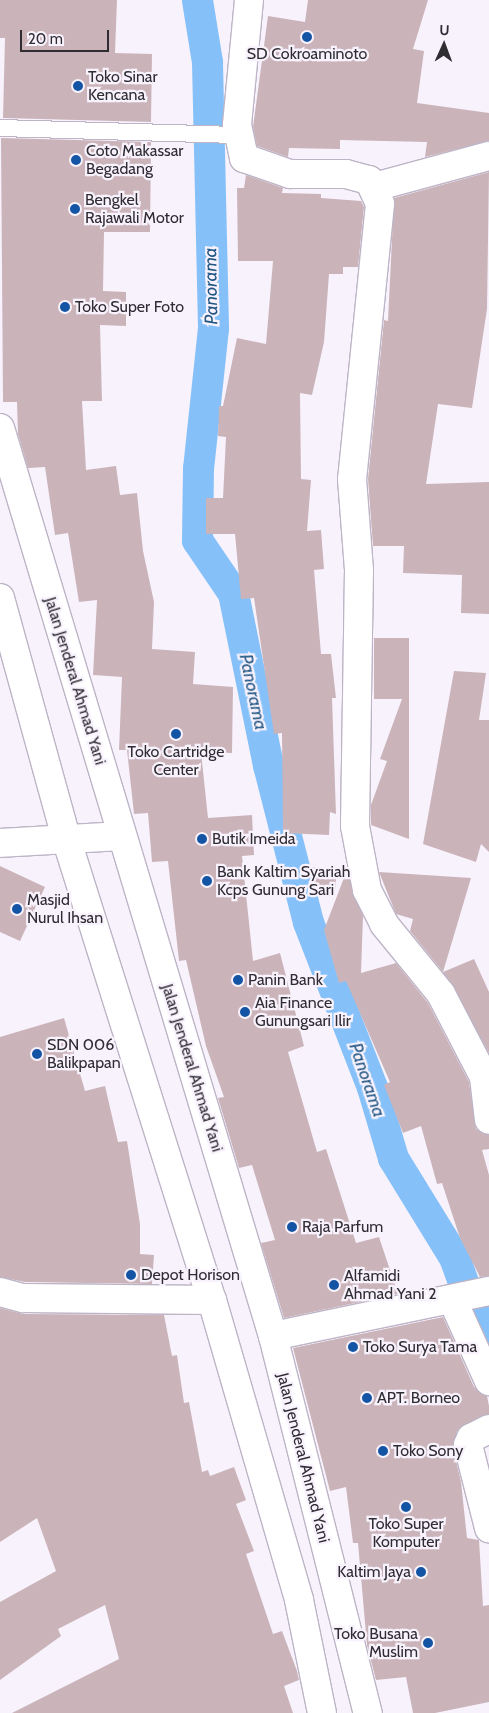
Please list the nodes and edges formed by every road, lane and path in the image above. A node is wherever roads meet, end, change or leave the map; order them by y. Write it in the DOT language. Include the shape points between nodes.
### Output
graph roads {
  1 [pos="249,0"];
  2 [pos="0,128"];
  3 [pos="232,135"];
  4 [pos="489,156"];
  5 [pos="374,187"];
  6 [pos="0,428"];
  7 [pos="0,598"];
  8 [pos="121,836"];
  9 [pos="66,838"];
  10 [pos="0,843"];
  11 [pos="489,1120"];
  12 [pos="0,1292"];
  13 [pos="470,1296"];
  14 [pos="212,1300"];
  15 [pos="273,1336"];
  16 [pos="489,1381"];
  17 [pos="489,1429"];
  18 [pos="489,1528"];
  19 [pos="322,1713"];
  20 [pos="368,1713"];
  1 -- 3 [label="main road"];
  2 -- 3 [label="lane"];
  3 -- 5 [label="main road" via="244,158 251,164 290,174 346,174 369,180"];
  4 -- 5 [label="main road"];
  5 -- 11 [label="main road" via="380,204 352,480 359,570 355,826 368,890 384,924 441,994 484,1078"];
  6 -- 8 [label="main road, Jalan Jenderal Ahmad Yani"];
  7 -- 9 [label="main road"];
  8 -- 9 [label="main road"];
  8 -- 15 [label="main road, Jalan Jenderal Ahmad Yani"];
  9 -- 10 [label="main road"];
  9 -- 14 [label="main road"];
  12 -- 14 [label="main road" via="23,1298"];
  13 -- 15 [label="main road"];
  13 -- 16 [label="main road"];
  14 -- 19 [label="main road" via="299,1600"];
  15 -- 20 [label="main road, Jalan Jenderal Ahmad Yani"];
  17 -- 18 [label="main road" via="471,1438 468,1446"];
}
